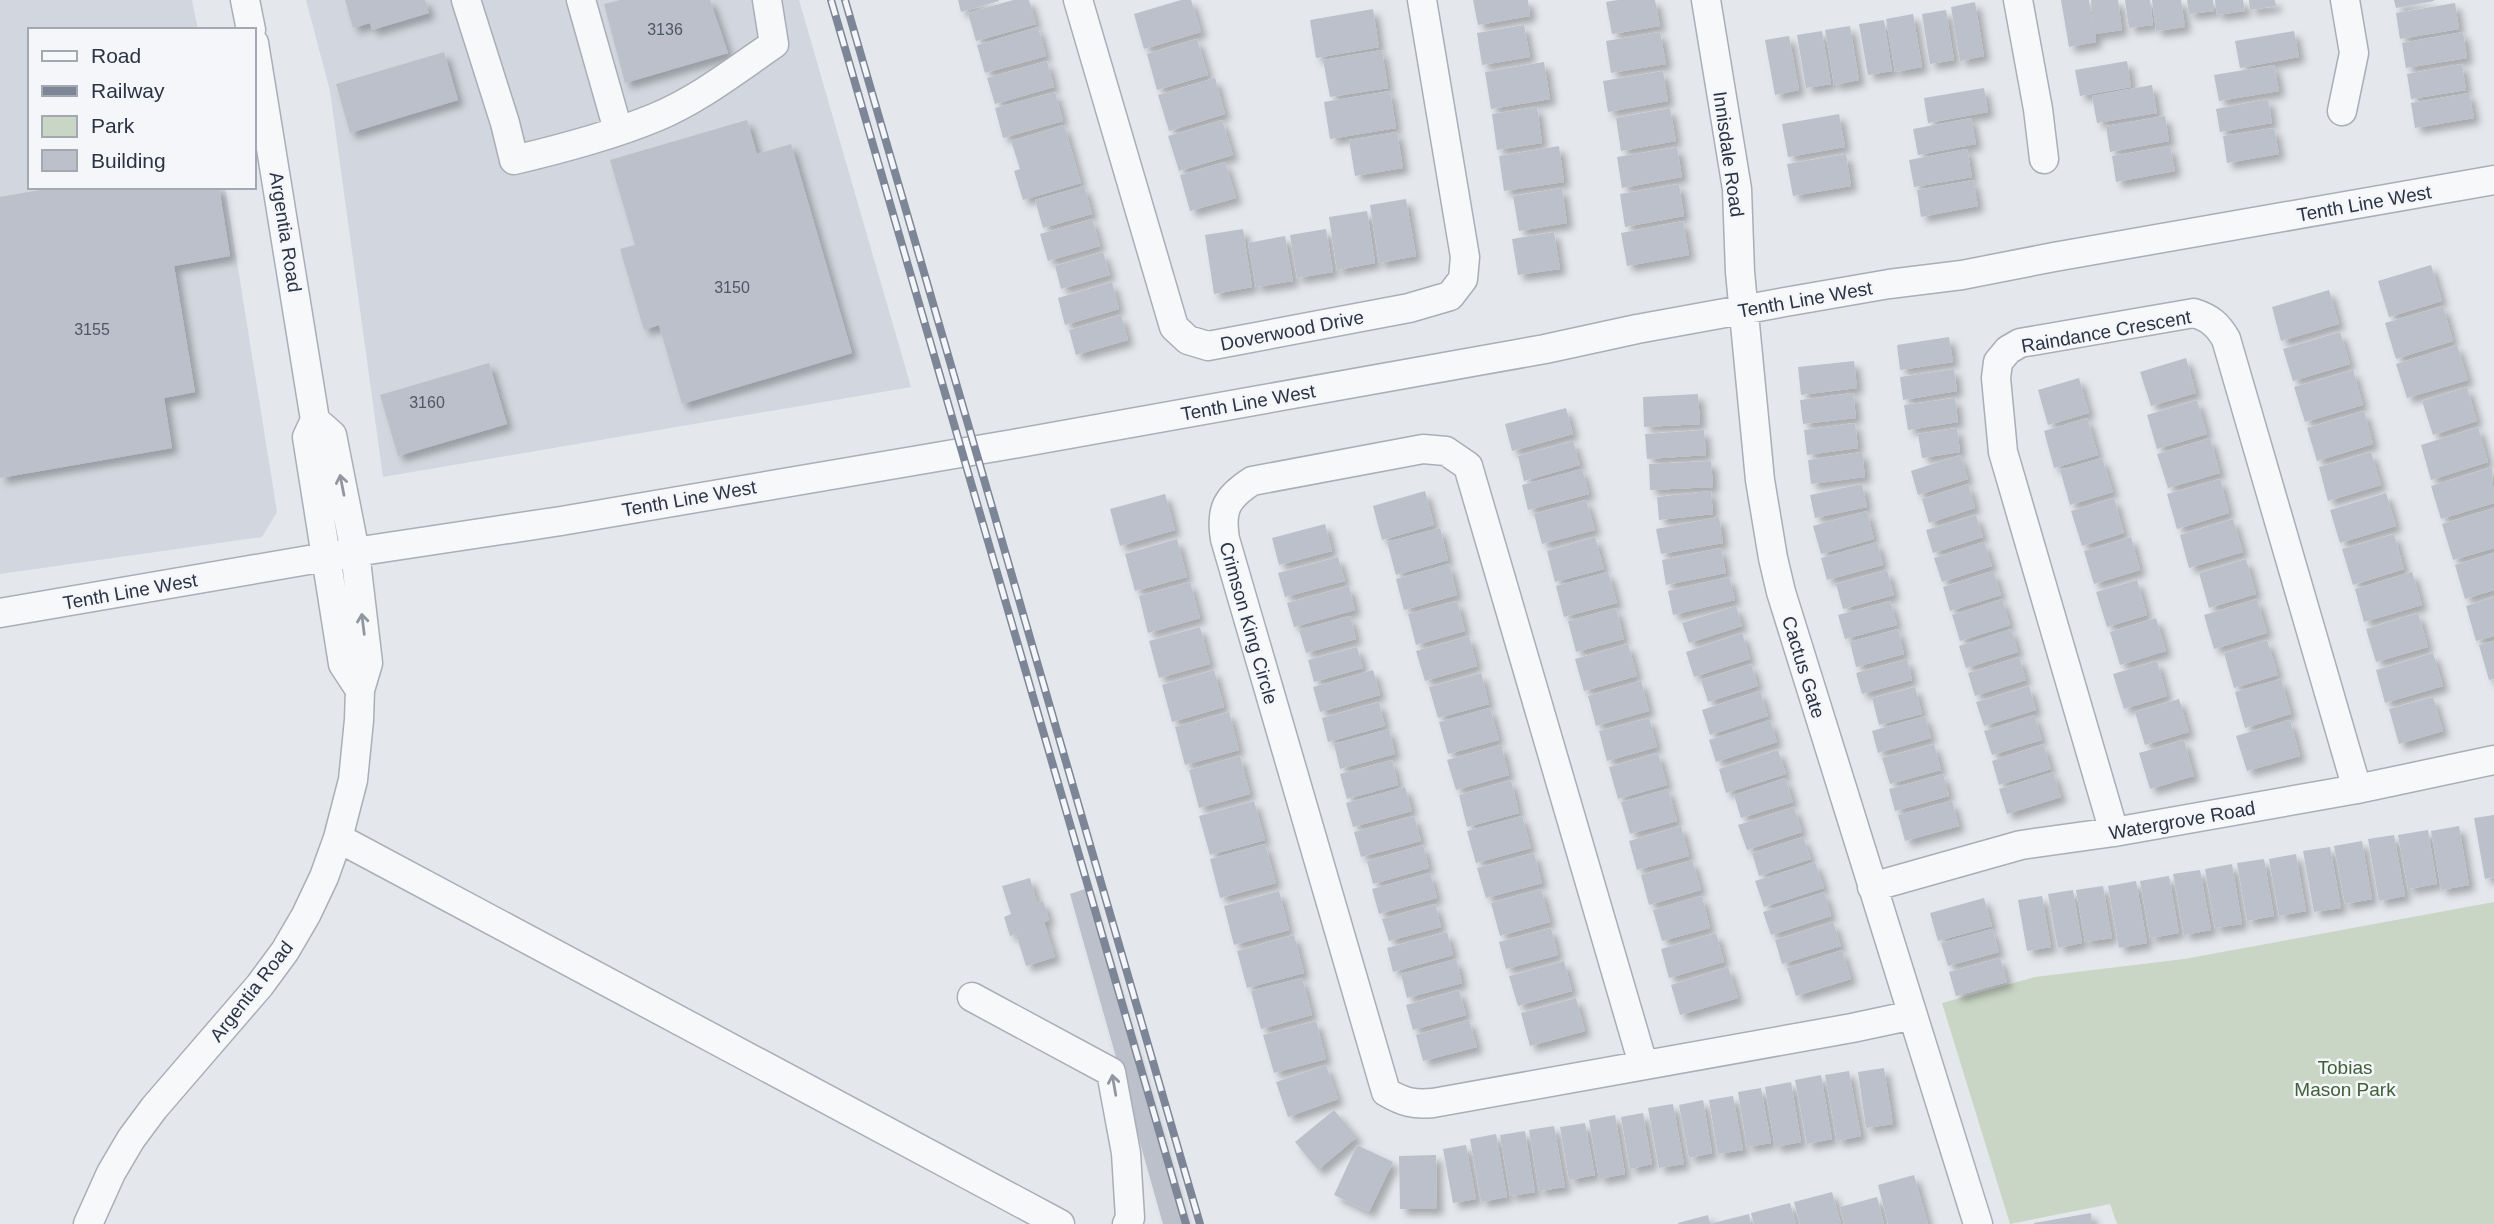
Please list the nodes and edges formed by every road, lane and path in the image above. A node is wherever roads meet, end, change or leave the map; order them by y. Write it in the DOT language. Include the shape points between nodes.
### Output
graph roads {
  1 [pos="245,0"];
  2 [pos="466,0"];
  3 [pos="581,0"];
  4 [pos="767,0"];
  5 [pos="1078,0"];
  6 [pos="1422,0"];
  7 [pos="2018,0"];
  8 [pos="2345,0"];
  9 [pos="1710,1"];
  10 [pos="251,28"];
  11 [pos="256,55"];
  12 [pos="2342,111"];
  13 [pos="618,130"];
  14 [pos="2044,159"];
  15 [pos="2494,180"];
  16 [pos="1744,309"];
  17 [pos="315,420"];
  18 [pos="355,552"];
  19 [pos="325,557"];
  20 [pos="0,613"];
  21 [pos="360,690"];
  22 [pos="2494,760"];
  23 [pos="2357,789"];
  24 [pos="2114,832"];
  25 [pos="338,838"];
  26 [pos="1872,887"];
  27 [pos="972,997"];
  28 [pos="1913,1014"];
  29 [pos="1643,1064"];
  30 [pos="88,1224"];
  31 [pos="1060,1224"];
  32 [pos="1127,1224"];
  33 [pos="1978,1224"];
  1 -- 10 [label="street"];
  2 -- 13 [label="street" via="514,160"];
  3 -- 13 [label="street"];
  4 -- 13 [label="street" via="774,44 706,91 655,118"];
  5 -- 6 [label="street, Doverwood Drive" via="1174,327 1188,340 1208,346 1409,308 1450,296 1463,279 1465,257"];
  7 -- 14 [label="street"];
  8 -- 12 [label="street" via="2354,53"];
  9 -- 16 [label="street, Innisdale Road" via="1737,189"];
  11 -- 17 [label="street, Argentia Road"];
  15 -- 16 [label="street, Tenth Line West"];
  16 -- 18 [label="street, Tenth Line West" via="1013,444"];
  16 -- 26 [label="street, Cactus Gate" via="1760,480 1773,558"];
  18 -- 17 [label="street, Argentia Road, one-way" via="332,435"];
  17 -- 19 [label="street, Argentia Road" via="307,438"];
  18 -- 19 [label="street, Tenth Line West"];
  21 -- 18 [label="street, Argentia Road, one-way" via="368,663"];
  19 -- 20 [label="street, Tenth Line West"];
  19 -- 21 [label="street, Argentia Road" via="343,664"];
  21 -- 25 [label="street, Argentia Road" via="353,780"];
  22 -- 23 [label="street, Watergrove Road"];
  23 -- 24 [label="street, Watergrove Road"];
  23 -- 24 [label="street, Raindance Crescent" via="2219,326 2194,313 2021,343 1998,362 2003,452"];
  24 -- 26 [label="street, Watergrove Road" via="2021,845"];
  25 -- 30 [label="street, Argentia Road" via="306,915 285,951 131,1139"];
  25 -- 31 [label="street"];
  26 -- 28 [label="street, Cactus Gate"];
  32 -- 27 [label="street, one-way" via="1126,1153 1111,1072"];
  28 -- 29 [label="street"];
  28 -- 33 [label="street, Cactus Gate"];
  29 -- 29 [label="street, Crimson King Circle" via="1468,466 1446,452 1423,449 1252,481 1235,491 1226,505 1224,540 1386,1092 1415,1105"];
}
